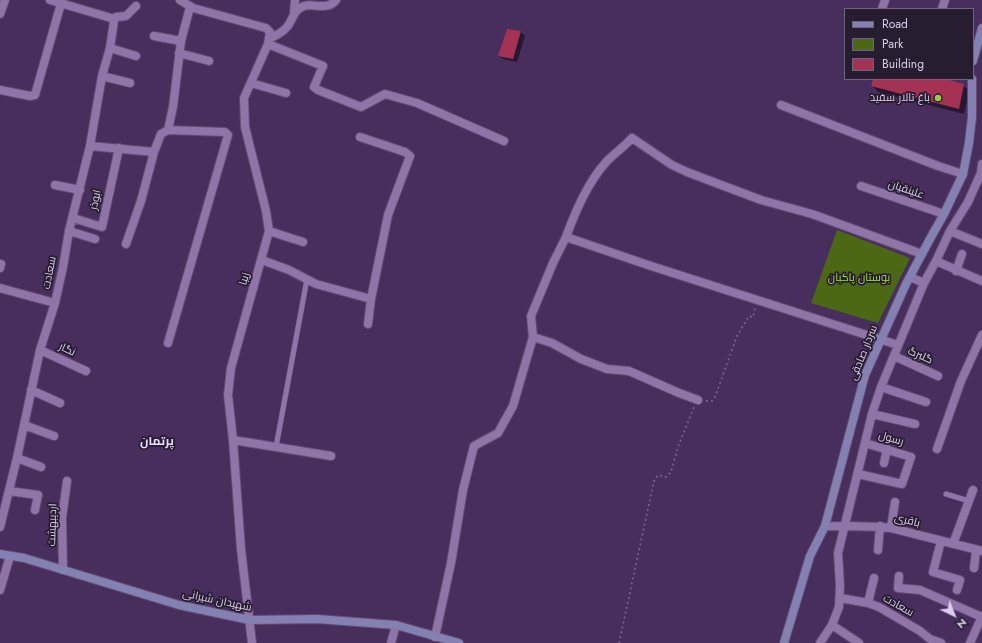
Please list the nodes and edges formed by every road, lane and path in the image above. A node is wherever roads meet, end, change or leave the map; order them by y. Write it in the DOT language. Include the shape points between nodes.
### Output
graph roads {
  1 [pos="5,0"];
  2 [pos="50,0"];
  3 [pos="180,0"];
  4 [pos="295,0"];
  5 [pos="336,0"];
  6 [pos="61,2"];
  7 [pos="136,6"];
  8 [pos="190,6"];
  9 [pos="294,13"];
  10 [pos="0,14"];
  11 [pos="113,20"];
  12 [pos="982,28"];
  13 [pos="154,36"];
  14 [pos="976,40"];
  15 [pos="181,41"];
  16 [pos="268,42"];
  17 [pos="110,48"];
  18 [pos="179,53"];
  19 [pos="974,54"];
  20 [pos="136,56"];
  21 [pos="209,60"];
  22 [pos="102,76"];
  23 [pos="972,80"];
  24 [pos="130,83"];
  25 [pos="251,83"];
  26 [pos="0,90"];
  27 [pos="286,93"];
  28 [pos="781,105"];
  29 [pos="168,130"];
  30 [pos="360,137"];
  31 [pos="504,141"];
  32 [pos="90,146"];
  33 [pos="119,148"];
  34 [pos="154,152"];
  35 [pos="982,164"];
  36 [pos="963,174"];
  37 [pos="981,174"];
  38 [pos="55,185"];
  39 [pos="861,186"];
  40 [pos="80,190"];
  41 [pos="944,214"];
  42 [pos="73,218"];
  43 [pos="69,231"];
  44 [pos="269,231"];
  45 [pos="950,231"];
  46 [pos="566,237"];
  47 [pos="95,239"];
  48 [pos="303,242"];
  49 [pos="126,244"];
  50 [pos="982,244"];
  51 [pos="922,254"];
  52 [pos="962,254"];
  53 [pos="262,260"];
  54 [pos="936,262"];
  55 [pos="956,271"];
  56 [pos="910,277"];
  57 [pos="307,279"];
  58 [pos="982,281"];
  59 [pos="924,283"];
  60 [pos="0,288"];
  61 [pos="371,299"];
  62 [pos="757,300"];
  63 [pos="55,303"];
  64 [pos="368,324"];
  65 [pos="533,337"];
  66 [pos="981,338"];
  67 [pos="881,340"];
  68 [pos="168,343"];
  69 [pos="898,345"];
  70 [pos="40,350"];
  71 [pos="894,356"];
  72 [pos="86,371"];
  73 [pos="938,376"];
  74 [pos="881,387"];
  75 [pos="31,390"];
  76 [pos="698,400"];
  77 [pos="926,402"];
  78 [pos="60,403"];
  79 [pos="872,414"];
  80 [pos="915,424"];
  81 [pos="24,425"];
  82 [pos="54,436"];
  83 [pos="233,440"];
  84 [pos="865,443"];
  85 [pos="276,447"];
  86 [pos="887,449"];
  87 [pos="937,449"];
  88 [pos="331,456"];
  89 [pos="17,458"];
  90 [pos="884,463"];
  91 [pos="42,467"];
  92 [pos="858,474"];
  93 [pos="67,481"];
  94 [pos="972,490"];
  95 [pos="9,491"];
  96 [pos="946,494"];
  97 [pos="3,498"];
  98 [pos="969,501"];
  99 [pos="895,502"];
  100 [pos="35,510"];
  101 [pos="824,526"];
  102 [pos="880,526"];
  103 [pos="0,527"];
  104 [pos="844,527"];
  105 [pos="891,528"];
  106 [pos="941,541"];
  107 [pos="953,544"];
  108 [pos="878,550"];
  109 [pos="979,551"];
  110 [pos="0,554"];
  111 [pos="10,556"];
  112 [pos="974,568"];
  113 [pos="63,570"];
  114 [pos="899,576"];
  115 [pos="874,578"];
  116 [pos="0,590"];
  117 [pos="957,590"];
  118 [pos="840,598"];
  119 [pos="868,603"];
  120 [pos="982,617"];
  121 [pos="250,620"];
  122 [pos="396,625"];
  123 [pos="832,625"];
  124 [pos="435,637"];
  125 [pos="929,641"];
  126 [pos="252,643"];
  127 [pos="392,643"];
  128 [pos="458,643"];
  129 [pos="619,643"];
  130 [pos="784,643"];
  131 [pos="820,643"];
  132 [pos="859,643"];
  133 [pos="941,643"];
  134 [pos="970,643"];
  1 -- 10 [label="street"];
  2 -- 6 [label="street"];
  3 -- 8 [label="street"];
  4 -- 9 [label="street"];
  5 -- 9 [label="street" via="334,4 321,7 304,6"];
  6 -- 11 [label="street"];
  6 -- 26 [label="street" via="35,95"];
  7 -- 11 [label="street" via="126,16"];
  8 -- 15 [label="street"];
  8 -- 16 [label="street" via="266,28 270,32"];
  9 -- 16 [label="street" via="288,26"];
  11 -- 17 [label="street, سعادت"];
  12 -- 14 [label="street"];
  13 -- 15 [label="street"];
  14 -- 19 [label="street"];
  15 -- 18 [label="street"];
  16 -- 25 [label="street, زیبا"];
  16 -- 31 [label="street" via="323,66 314,87 318,90 361,107 385,94 416,103"];
  17 -- 20 [label="street"];
  17 -- 22 [label="street, سعادت"];
  18 -- 21 [label="street"];
  18 -- 29 [label="street"];
  22 -- 24 [label="street"];
  22 -- 32 [label="street, سعادت"];
  23 -- 36 [label="street, سردار صادقی" via="972,117"];
  25 -- 27 [label="street"];
  25 -- 44 [label="street, زیبا" via="244,98 245,127"];
  28 -- 36 [label="street"];
  29 -- 34 [label="street" via="161,134"];
  29 -- 68 [label="street" via="225,132 228,135"];
  30 -- 61 [label="street" via="410,156 388,215"];
  32 -- 33 [label="street"];
  32 -- 40 [label="street, سعادت"];
  33 -- 34 [label="street"];
  33 -- 42 [label="street, ابوذر" via="102,227"];
  34 -- 49 [label="street"];
  35 -- 37 [label="street"];
  36 -- 41 [label="street, سردار صادقی"];
  37 -- 45 [label="street"];
  38 -- 40 [label="street"];
  39 -- 41 [label="street, علینقیان"];
  40 -- 42 [label="street, سعادت"];
  41 -- 51 [label="street, سردار صادقی"];
  42 -- 43 [label="street, سعادت"];
  43 -- 47 [label="street"];
  43 -- 63 [label="street, سعادت"];
  44 -- 48 [label="street"];
  44 -- 53 [label="street, زیبا"];
  45 -- 50 [label="street"];
  45 -- 54 [label="street"];
  46 -- 51 [label="street" via="589,186 607,162 632,138 687,172 761,200 812,214"];
  46 -- 62 [label="street"];
  46 -- 65 [label="street" via="531,316"];
  51 -- 56 [label="street, سردار صادقی"];
  52 -- 55 [label="street"];
  53 -- 57 [label="street"];
  53 -- 83 [label="street, زیبا" via="231,368 228,395"];
  54 -- 55 [label="street"];
  54 -- 59 [label="street"];
  55 -- 58 [label="street"];
  56 -- 59 [label="street"];
  56 -- 67 [label="street, سردار صادقی"];
  57 -- 61 [label="street" via="316,284"];
  57 -- 85 [label="lane"];
  59 -- 69 [label="street"];
  60 -- 63 [label="street"];
  61 -- 64 [label="street"];
  62 -- 67 [label="street"];
  62 -- 76 [label="path" via="753,317 749,316 738,336 715,397 712,402"];
  63 -- 70 [label="street, سعادت"];
  65 -- 76 [label="street" via="552,343 581,359 607,369 629,371"];
  65 -- 124 [label="street" via="513,406 498,433 474,446"];
  66 -- 87 [label="street" via="961,381"];
  67 -- 69 [label="street"];
  67 -- 101 [label="street, سردار صادقی" via="865,375"];
  69 -- 71 [label="street"];
  70 -- 72 [label="street, نگار"];
  70 -- 75 [label="street, سعادت"];
  71 -- 73 [label="street, گلبرگ"];
  71 -- 74 [label="street"];
  74 -- 77 [label="street"];
  74 -- 79 [label="street"];
  75 -- 78 [label="street"];
  75 -- 81 [label="street, سعادت"];
  76 -- 129 [label="path" via="671,472 666,477 658,475 654,481"];
  79 -- 80 [label="street"];
  79 -- 84 [label="street"];
  81 -- 82 [label="street"];
  81 -- 89 [label="street, سعادت"];
  83 -- 85 [label="street"];
  83 -- 121 [label="street, زیبا"];
  84 -- 86 [label="street, رسول"];
  84 -- 92 [label="street"];
  85 -- 88 [label="street"];
  86 -- 90 [label="street"];
  86 -- 92 [label="street, رسول" via="911,457 902,484"];
  89 -- 91 [label="street"];
  89 -- 95 [label="street, سعادت"];
  92 -- 104 [label="street"];
  93 -- 113 [label="street, اردیبهشت" via="62,518"];
  94 -- 98 [label="street"];
  95 -- 97 [label="street, سعادت"];
  95 -- 100 [label="street" via="38,494"];
  96 -- 98 [label="lane"];
  97 -- 103 [label="street, سعادت"];
  98 -- 107 [label="street"];
  99 -- 105 [label="street"];
  101 -- 104 [label="street, باقری"];
  101 -- 130 [label="street, سردار صادقی" via="810,556"];
  102 -- 104 [label="street, باقری"];
  102 -- 105 [label="street, باقری"];
  102 -- 108 [label="street"];
  104 -- 118 [label="street" via="838,553"];
  105 -- 106 [label="street, باقری"];
  106 -- 107 [label="street, باقری"];
  106 -- 117 [label="street" via="933,572 960,580"];
  107 -- 109 [label="street, باقری"];
  109 -- 112 [label="street"];
  110 -- 111 [label="street, شهیدان شیرانی"];
  111 -- 113 [label="street, شهیدان شیرانی"];
  111 -- 116 [label="street"];
  113 -- 121 [label="street, شهیدان شیرانی" via="179,604"];
  114 -- 120 [label="street" via="898,588 920,590"];
  115 -- 119 [label="street"];
  118 -- 119 [label="street, سعادت"];
  118 -- 123 [label="street"];
  119 -- 125 [label="street, سعادت" via="920,631"];
  120 -- 134 [label="street"];
  121 -- 122 [label="street, شهیدان شیرانی" via="317,619"];
  121 -- 126 [label="street, زیبا"];
  122 -- 124 [label="street, شهیدان شیرانی"];
  122 -- 127 [label="street"];
  123 -- 131 [label="street"];
  123 -- 132 [label="street"];
  124 -- 128 [label="street, شهیدان شیرانی"];
  125 -- 133 [label="street, سعادت"];
}
